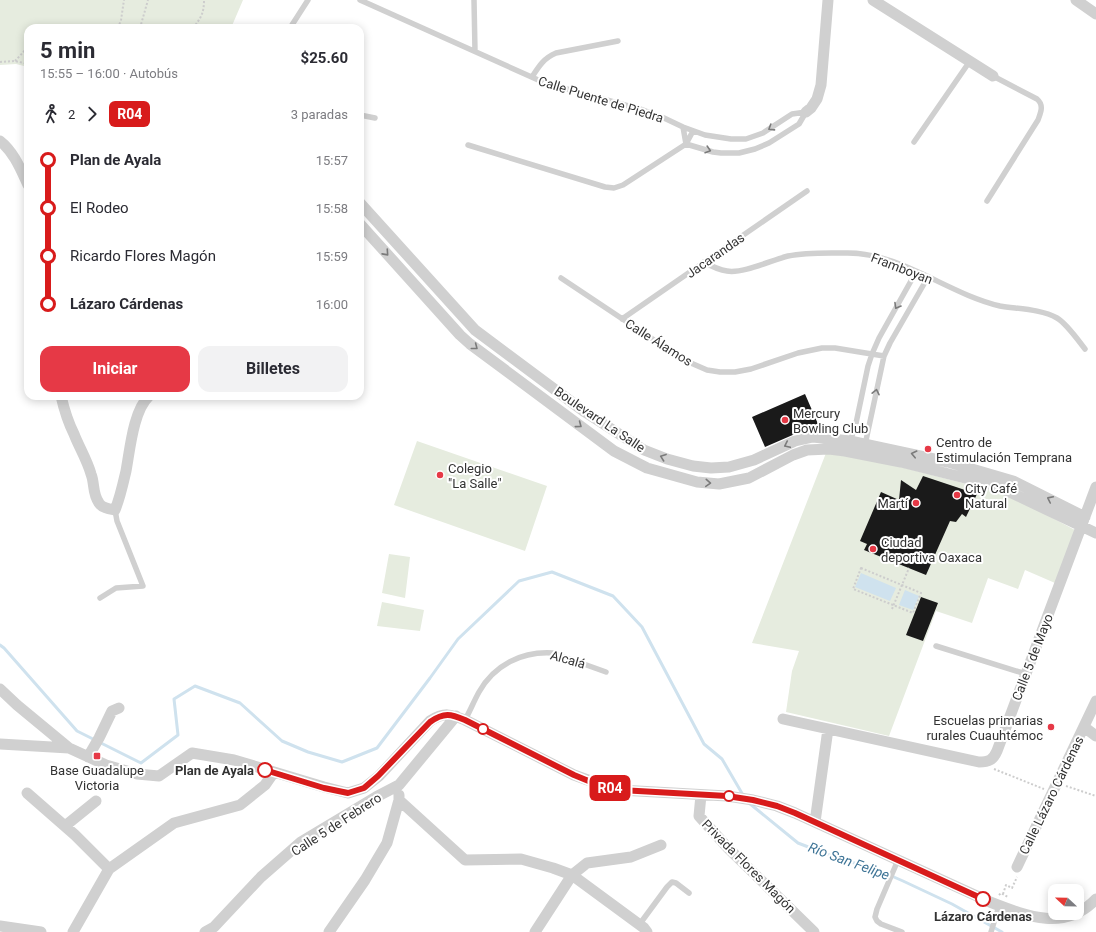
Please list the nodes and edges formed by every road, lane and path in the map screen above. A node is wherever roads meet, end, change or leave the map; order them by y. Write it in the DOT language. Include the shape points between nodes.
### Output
graph roads {
  1 [pos="124,0"];
  2 [pos="148,0"];
  3 [pos="204,0"];
  4 [pos="308,0"];
  5 [pos="360,0"];
  6 [pos="474,0"];
  7 [pos="828,0"];
  8 [pos="873,0"];
  9 [pos="1076,0"];
  10 [pos="1096,14"];
  11 [pos="120,24"];
  12 [pos="141,24"];
  13 [pos="196,24"];
  14 [pos="293,24"];
  15 [pos="618,41"];
  16 [pos="24,51"];
  17 [pos="475,52"];
  18 [pos="15,61"];
  19 [pos="970,61"];
  20 [pos="0,62"];
  21 [pos="24,63"];
  22 [pos="993,76"];
  23 [pos="532,77"];
  24 [pos="806,112"];
  25 [pos="364,116"];
  26 [pos="375,118"];
  27 [pos="683,127"];
  28 [pos="693,131"];
  29 [pos="0,141"];
  30 [pos="914,142"];
  31 [pos="468,144"];
  32 [pos="686,144"];
  33 [pos="24,176"];
  34 [pos="807,191"];
  35 [pos="987,202"];
  36 [pos="364,207"];
  37 [pos="364,228"];
  38 [pos="704,262"];
  39 [pos="916,272"];
  40 [pos="928,277"];
  41 [pos="561,278"];
  42 [pos="622,319"];
  43 [pos="1086,349"];
  44 [pos="872,354"];
  45 [pos="884,356"];
  46 [pos="62,400"];
  47 [pos="145,400"];
  48 [pos="848,446"];
  49 [pos="864,449"];
  50 [pos="1096,487"];
  51 [pos="116,510"];
  52 [pos="1083,521"];
  53 [pos="1096,534"];
  54 [pos="909,568"];
  55 [pos="902,585"];
  56 [pos="100,598"];
  57 [pos="894,605"];
  58 [pos="892,609"];
  59 [pos="936,646"];
  60 [pos="606,672"];
  61 [pos="1026,674"];
  62 [pos="0,689"];
  63 [pos="1096,701"];
  64 [pos="119,708"];
  65 [pos="460,718"];
  66 [pos="783,719"];
  67 [pos="1084,727"];
  68 [pos="828,729"];
  69 [pos="1096,736"];
  70 [pos="0,744"];
  71 [pos="69,748"];
  72 [pos="90,754"];
  73 [pos="988,762"];
  74 [pos="274,772"];
  75 [pos="1061,784"];
  76 [pos="399,785"];
  77 [pos="1052,792"];
  78 [pos="27,793"];
  79 [pos="702,795"];
  80 [pos="1096,796"];
  81 [pos="399,800"];
  82 [pos="96,801"];
  83 [pos="815,822"];
  84 [pos="65,826"];
  85 [pos="662,845"];
  86 [pos="897,864"];
  87 [pos="1017,867"];
  88 [pos="109,869"];
  89 [pos="572,875"];
  90 [pos="690,893"];
  91 [pos="1003,894"];
  92 [pos="1096,900"];
  93 [pos="998,909"];
  94 [pos="0,926"];
  95 [pos="643,928"];
  96 [pos="211,930"];
  97 [pos="41,932"];
  98 [pos="73,932"];
  99 [pos="329,932"];
  100 [pos="536,932"];
  101 [pos="814,932"];
  102 [pos="902,932"];
  103 [pos="991,932"];
  1 -- 11 [label="path"];
  2 -- 12 [label="path"];
  3 -- 13 [label="path" via="204,9"];
  4 -- 14 [label="lane"];
  5 -- 17 [label="lane, Calle Puente de Piedra"];
  6 -- 17 [label="lane"];
  7 -- 24 [label="street" via="820,90"];
  8 -- 19 [label="street"];
  9 -- 10 [label="street"];
  15 -- 23 [label="lane" via="549,55"];
  16 -- 18 [label="path"];
  17 -- 23 [label="lane, Calle Puente de Piedra"];
  18 -- 20 [label="path"];
  18 -- 21 [label="path"];
  19 -- 22 [label="street"];
  19 -- 30 [label="lane"];
  22 -- 35 [label="lane" via="1037,98 1042,110"];
  23 -- 27 [label="lane, Calle Puente de Piedra" via="554,86 643,110"];
  24 -- 28 [label="lane, Calle Puente de Piedra, one-way" via="792,114 763,133 746,139 719,138"];
  32 -- 24 [label="lane, one-way" via="721,153 755,150 799,124"];
  25 -- 26 [label="lane"];
  27 -- 28 [label="lane, Calle Puente de Piedra"];
  27 -- 32 [label="lane"];
  28 -- 32 [label="lane"];
  29 -- 33 [label="street" via="18,163"];
  31 -- 32 [label="lane" via="614,188 623,185"];
  34 -- 38 [label="lane, Jacarandas"];
  48 -- 36 [label="street, Boulevard La Salle, one-way" via="813,437 795,441 754,460 729,468 693,466 644,450 585,412 475,330"];
  37 -- 48 [label="street, Boulevard La Salle, one-way" via="470,344 614,451 647,468 697,482 719,484 749,478 807,450"];
  38 -- 39 [label="lane, Framboyan" via="718,269 733,272 799,254 848,252 882,258"];
  38 -- 42 [label="lane, Jacarandas"];
  39 -- 40 [label="lane, Framboyan"];
  39 -- 44 [label="lane, one-way" via="878,338"];
  40 -- 43 [label="lane, Framboyan" via="1000,306 1055,316"];
  40 -- 45 [label="lane"];
  41 -- 42 [label="lane, Calle Álamos"];
  42 -- 44 [label="lane, Calle Álamos" via="684,360 707,370 720,372 751,369 798,353 822,348"];
  44 -- 45 [label="lane, Calle Álamos"];
  44 -- 48 [label="lane" via="855,428"];
  49 -- 45 [label="lane, one-way"];
  46 -- 51 [label="street" via="65,414 92,474 94,494 100,505"];
  47 -- 51 [label="street" via="136,419"];
  48 -- 49 [label="street, Boulevard La Salle"];
  49 -- 52 [label="street, Boulevard La Salle" via="948,462 1013,481"];
  50 -- 52 [label="street, Calle 5 de Mayo"];
  51 -- 56 [label="lane" via="117,521 143,586 116,588"];
  52 -- 53 [label="street, Boulevard La Salle"];
  52 -- 61 [label="street, Calle 5 de Mayo"];
  54 -- 55 [label="path"];
  55 -- 57 [label="path"];
  55 -- 57 [label="path" via="921,593 913,613"];
  55 -- 57 [label="path" via="861,568 853,589"];
  57 -- 58 [label="path"];
  59 -- 61 [label="lane"];
  60 -- 65 [label="lane, Alcalá" via="553,653 530,654 510,661 492,674"];
  61 -- 73 [label="street, Calle 5 de Mayo" via="995,755"];
  62 -- 71 [label="street"];
  63 -- 67 [label="street, Calle Lázaro Cárdenas"];
  64 -- 72 [label="street" via="112,711"];
  65 -- 74 [label="street" via="446,714 430,722 378,776 364,788 348,793"];
  65 -- 76 [label="street"];
  65 -- 79 [label="street" via="574,775 598,784 620,790"];
  66 -- 68 [label="street"];
  67 -- 69 [label="street"];
  67 -- 77 [label="street, Calle Lázaro Cárdenas"];
  68 -- 73 [label="street"];
  68 -- 83 [label="street"];
  70 -- 71 [label="street"];
  71 -- 72 [label="street"];
  72 -- 74 [label="street" via="106,765 144,775 159,776 192,753 234,760"];
  73 -- 77 [label="path" via="994,769"];
  74 -- 88 [label="street" via="265,785 240,805 174,823"];
  75 -- 80 [label="path"];
  76 -- 81 [label="street"];
  76 -- 96 [label="street, Calle 5 de Febrero" via="376,796 301,842 261,877"];
  77 -- 87 [label="street, Calle Lázaro Cárdenas"];
  78 -- 84 [label="street"];
  79 -- 83 [label="street" via="753,800 777,806"];
  79 -- 101 [label="street, Privada Flores Magón" via="699,816"];
  81 -- 89 [label="street" via="466,860 521,859"];
  81 -- 99 [label="street" via="387,843"];
  82 -- 84 [label="street"];
  83 -- 86 [label="street"];
  84 -- 88 [label="street"];
  85 -- 89 [label="street" via="631,857 587,863"];
  86 -- 93 [label="street" via="983,899"];
  86 -- 102 [label="lane" via="875,917 881,924"];
  87 -- 91 [label="path" via="1012,870 1018,876 1012,888 1006,885"];
  88 -- 98 [label="street"];
  89 -- 95 [label="street"];
  89 -- 100 [label="street"];
  90 -- 95 [label="lane" via="672,882"];
  92 -- 93 [label="street" via="1076,915 1060,919 1038,918"];
  93 -- 103 [label="lane"];
  94 -- 97 [label="street"];
}
